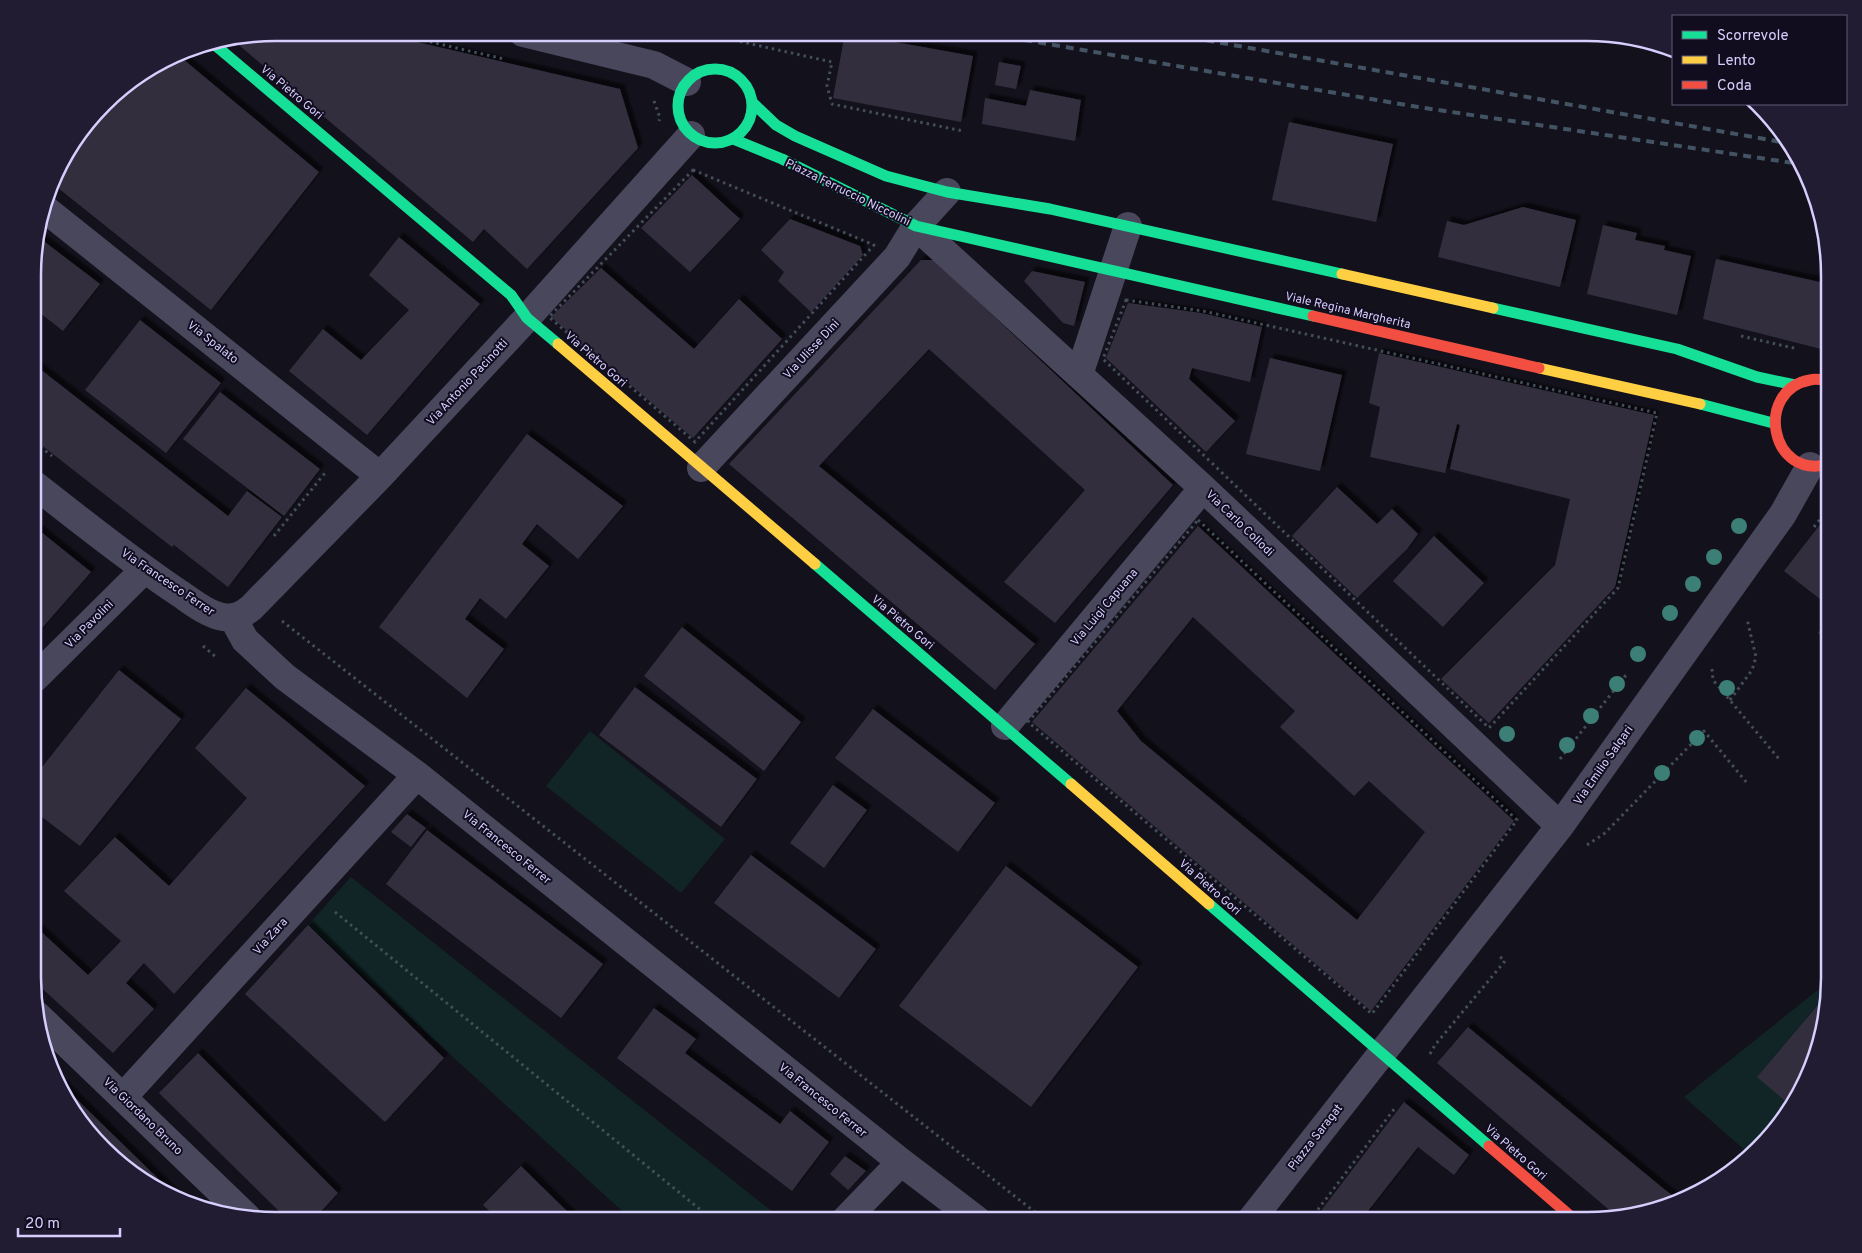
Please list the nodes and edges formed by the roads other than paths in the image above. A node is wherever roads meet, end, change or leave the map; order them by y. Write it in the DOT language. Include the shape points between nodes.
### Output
graph roads {
  1 [pos="556,41"];
  2 [pos="220,48"];
  3 [pos="687,82"];
  4 [pos="752,104"];
  5 [pos="691,135"];
  6 [pos="733,139"];
  7 [pos="947,192"];
  8 [pos="50,213"];
  9 [pos="916,226"];
  10 [pos="1128,226"];
  11 [pos="1115,270"];
  12 [pos="538,317"];
  13 [pos="1078,375"];
  14 [pos="1821,381"];
  15 [pos="1795,385"];
  16 [pos="1773,423"];
  17 [pos="1819,465"];
  18 [pos="701,468"];
  19 [pos="380,476"];
  20 [pos="1204,488"];
  21 [pos="41,490"];
  22 [pos="144,570"];
  23 [pos="233,618"];
  24 [pos="41,671"];
  25 [pos="1017,724"];
  26 [pos="417,776"];
  27 [pos="1560,826"];
  28 [pos="46,1024"];
  29 [pos="1381,1054"];
  30 [pos="123,1097"];
  31 [pos="901,1162"];
  32 [pos="238,1209"];
  33 [pos="853,1212"];
  34 [pos="967,1212"];
  35 [pos="1257,1212"];
  36 [pos="1566,1212"];
  1 -- 3 [label="street" via="654,65"];
  2 -- 12 [label="street, Via Pietro Gori"];
  3 -- 4 [label="street" via="708,70 732,73 749,91"];
  3 -- 5 [label="street" via="678,103 683,126"];
  4 -- 6 [label="street" via="748,125"];
  4 -- 7 [label="street" via="776,124 815,145 886,176"];
  5 -- 6 [label="street" via="711,144"];
  5 -- 12 [label="street, Via Antonio Pacinotti"];
  6 -- 9 [label="street, Piazza Ferruccio Niccolini" via="782,159"];
  7 -- 9 [label="street, Piazza Ferruccio Niccolini"];
  7 -- 10 [label="street"];
  8 -- 19 [label="street, Via Spalato"];
  9 -- 11 [label="street, Viale Regina Margherita"];
  9 -- 13 [label="street, Via Carlo Collodi"];
  9 -- 18 [label="street, Via Ulisse Dini" via="897,257"];
  10 -- 11 [label="street"];
  10 -- 15 [label="street" via="1677,349 1757,377"];
  11 -- 13 [label="street"];
  11 -- 16 [label="street, Viale Regina Margherita"];
  12 -- 18 [label="street, Via Pietro Gori"];
  12 -- 19 [label="street, Via Antonio Pacinotti"];
  13 -- 20 [label="street, Via Carlo Collodi"];
  14 -- 15 [label="street" via="1809,380"];
  15 -- 16 [label="street" via="1783,394"];
  16 -- 17 [label="street" via="1776,438 1784,451 1796,461"];
  17 -- 27 [label="street, Via Emilio Salgari"];
  18 -- 25 [label="street, Via Pietro Gori"];
  19 -- 23 [label="street, Via Antonio Pacinotti" via="251,608"];
  20 -- 25 [label="street, Via Luigi Capuana"];
  20 -- 27 [label="street, Via Carlo Collodi"];
  21 -- 22 [label="street, Via Francesco Ferrer"];
  22 -- 23 [label="street, Via Francesco Ferrer" via="214,614"];
  22 -- 24 [label="street, Via Pavolini"];
  23 -- 26 [label="street, Via Francesco Ferrer" via="245,640 268,663"];
  25 -- 29 [label="street, Via Pietro Gori"];
  26 -- 30 [label="street, Via Zara"];
  26 -- 31 [label="street, Via Francesco Ferrer"];
  27 -- 29 [label="street, Via Emilio Salgari"];
  28 -- 30 [label="street, Via Giordano Bruno"];
  29 -- 35 [label="street, Piazza Saragat"];
  29 -- 36 [label="street, Via Pietro Gori"];
  30 -- 32 [label="street, Via Giordano Bruno"];
  31 -- 33 [label="street"];
  31 -- 34 [label="street, Via Francesco Ferrer"];
}
